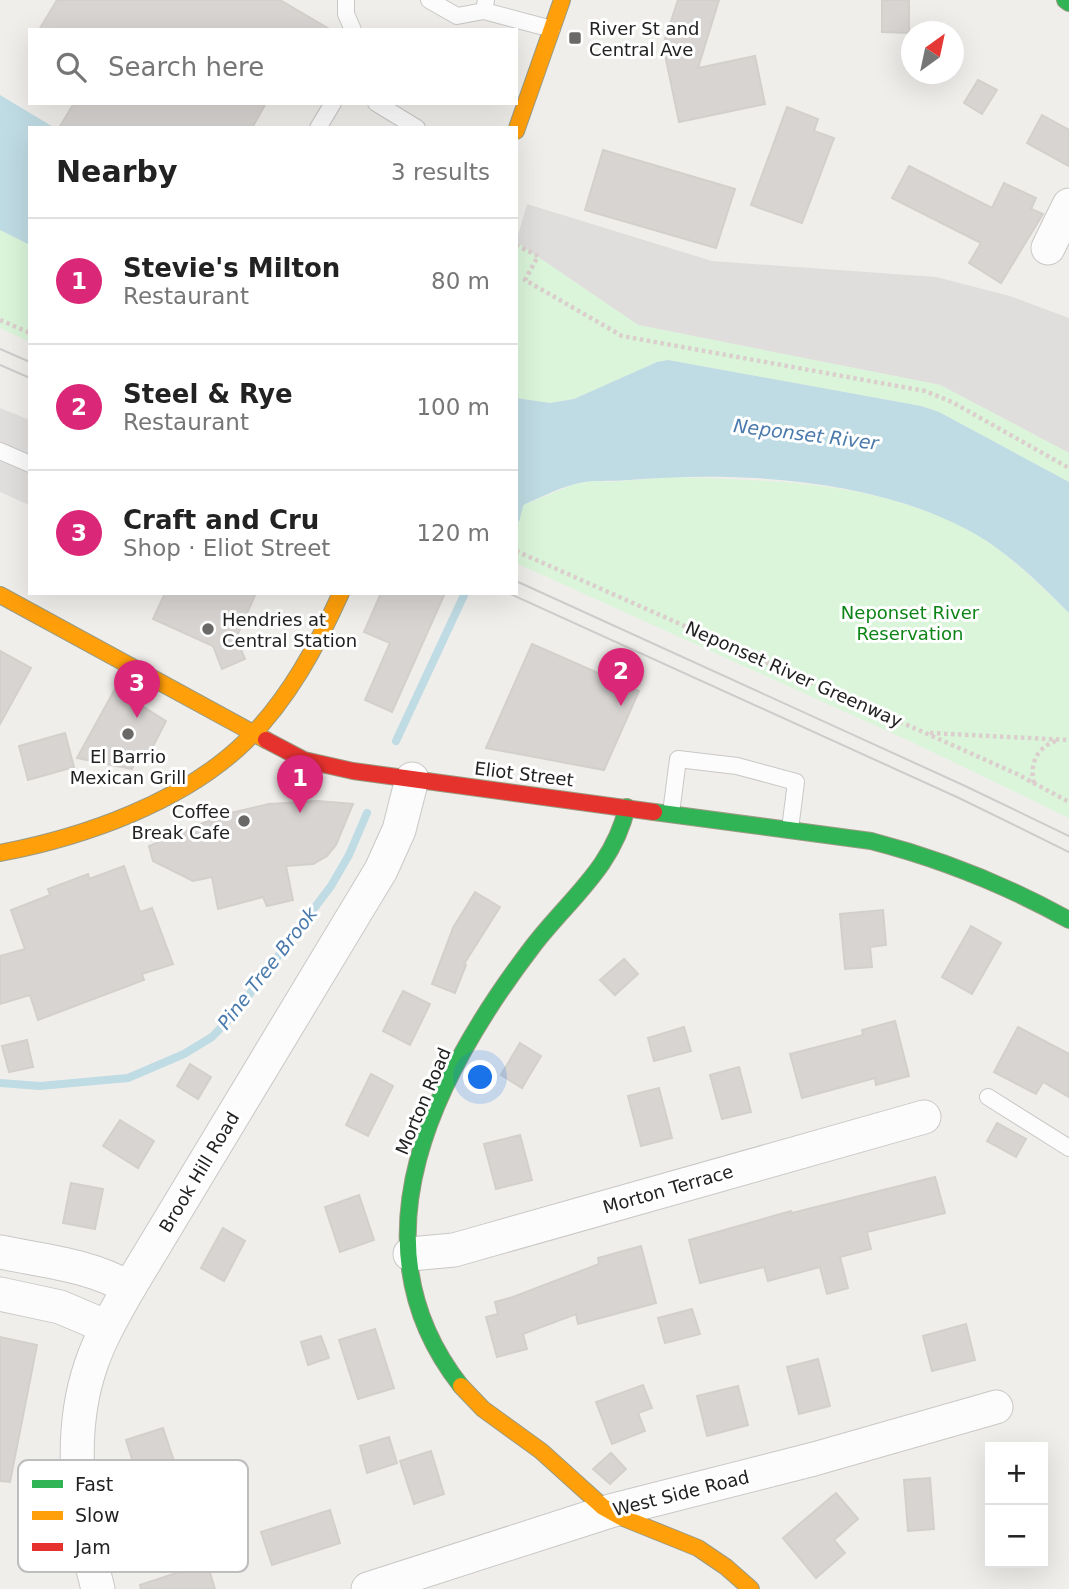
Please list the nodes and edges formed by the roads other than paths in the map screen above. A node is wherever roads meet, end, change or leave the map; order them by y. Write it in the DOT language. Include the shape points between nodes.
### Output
graph roads {
  1 [pos="346,0"];
  2 [pos="429,0"];
  3 [pos="562,0"];
  4 [pos="1065,0"];
  5 [pos="1069,3"];
  6 [pos="485,6"];
  7 [pos="456,23"];
  8 [pos="500,23"];
  9 [pos="352,28"];
  10 [pos="552,29"];
  11 [pos="332,105"];
  12 [pos="379,105"];
  13 [pos="319,126"];
  14 [pos="414,126"];
  15 [pos="516,126"];
  16 [pos="1069,205"];
  17 [pos="1048,248"];
  18 [pos="0,450"];
  19 [pos="28,463"];
  20 [pos="0,595"];
  21 [pos="340,595"];
  22 [pos="253,734"];
  23 [pos="412,779"];
  24 [pos="627,807"];
  25 [pos="671,813"];
  26 [pos="790,829"];
  27 [pos="0,853"];
  28 [pos="1069,920"];
  29 [pos="988,1097"];
  30 [pos="924,1117"];
  31 [pos="1069,1148"];
  32 [pos="0,1252"];
  33 [pos="410,1254"];
  34 [pos="129,1288"];
  35 [pos="0,1294"];
  36 [pos="107,1327"];
  37 [pos="996,1407"];
  38 [pos="79,1460"];
  39 [pos="610,1511"];
  40 [pos="368,1589"];
  41 [pos="751,1589"];
  1 -- 9 [label="lane"];
  2 -- 7 [label="lane"];
  3 -- 10 [label="street"];
  4 -- 5 [label="street"];
  6 -- 7 [label="lane"];
  6 -- 8 [label="lane"];
  8 -- 10 [label="lane"];
  10 -- 15 [label="street" via="516,111"];
  11 -- 13 [label="lane"];
  12 -- 14 [label="lane"];
  16 -- 17 [label="street"];
  18 -- 19 [label="lane"];
  20 -- 22 [label="street, Eliot Street"];
  21 -- 22 [label="street" via="312,652"];
  22 -- 23 [label="street, Eliot Street" via="320,765"];
  22 -- 27 [label="street" via="205,774 135,813 79,835"];
  23 -- 24 [label="street, Eliot Street"];
  23 -- 34 [label="street, Brook Hill Road" via="399,830 382,870"];
  24 -- 25 [label="street, Eliot Street"];
  24 -- 33 [label="street, Morton Road" via="625,825 612,851 516,969 481,1022 449,1085 424,1141 411,1186"];
  25 -- 26 [label="street, Eliot Street"];
  25 -- 26 [label="lane" via="678,759 737,766 796,782"];
  26 -- 28 [label="street, Eliot Street" via="923,854 985,878"];
  29 -- 31 [label="lane"];
  30 -- 33 [label="street, Morton Terrace" via="454,1250"];
  32 -- 34 [label="street" via="90,1270"];
  33 -- 39 [label="street, Morton Road" via="416,1295 430,1336 463,1389"];
  34 -- 36 [label="street, Brook Hill Road"];
  35 -- 36 [label="street" via="60,1307"];
  36 -- 38 [label="street, Brook Hill Road" via="85,1384"];
  37 -- 39 [label="street, West Side Road"];
  39 -- 40 [label="street, West Side Road"];
  39 -- 41 [label="street, Morton Road" via="696,1547"];
}
